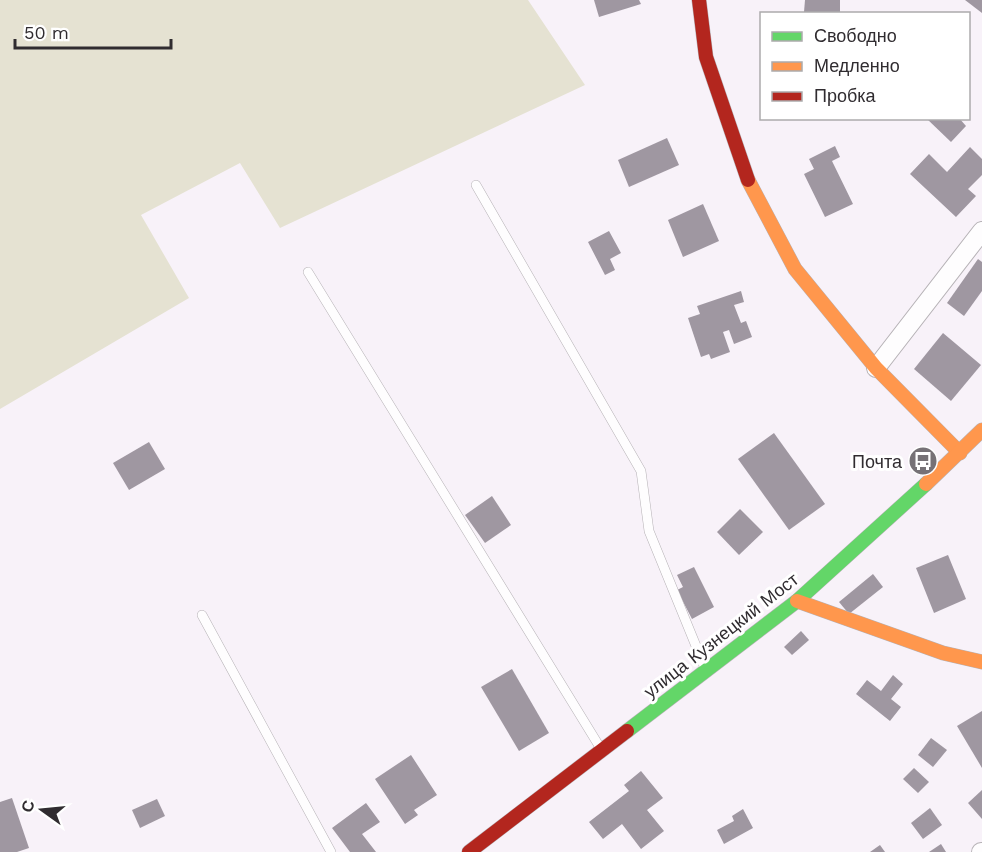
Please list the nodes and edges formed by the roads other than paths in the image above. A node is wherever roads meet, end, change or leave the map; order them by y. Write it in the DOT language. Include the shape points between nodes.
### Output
graph roads {
  1 [pos="699,0"];
  2 [pos="476,186"];
  3 [pos="982,231"];
  4 [pos="308,272"];
  5 [pos="876,368"];
  6 [pos="982,430"];
  7 [pos="960,453"];
  8 [pos="796,601"];
  9 [pos="202,615"];
  10 [pos="982,662"];
  11 [pos="706,670"];
  12 [pos="603,751"];
  13 [pos="331,852"];
  14 [pos="469,852"];
  1 -- 5 [label="street" via="706,57 744,173 795,268"];
  2 -- 11 [label="lane" via="641,471 649,531"];
  3 -- 5 [label="street"];
  4 -- 12 [label="lane"];
  5 -- 7 [label="street"];
  6 -- 7 [label="street, улица Кузнецкий Мост"];
  7 -- 8 [label="street, улица Кузнецкий Мост"];
  8 -- 10 [label="street"];
  8 -- 11 [label="street, улица Кузнецкий Мост"];
  9 -- 13 [label="lane"];
  11 -- 12 [label="street, улица Кузнецкий Мост"];
  12 -- 14 [label="street, улица Кузнецкий Мост"];
}
